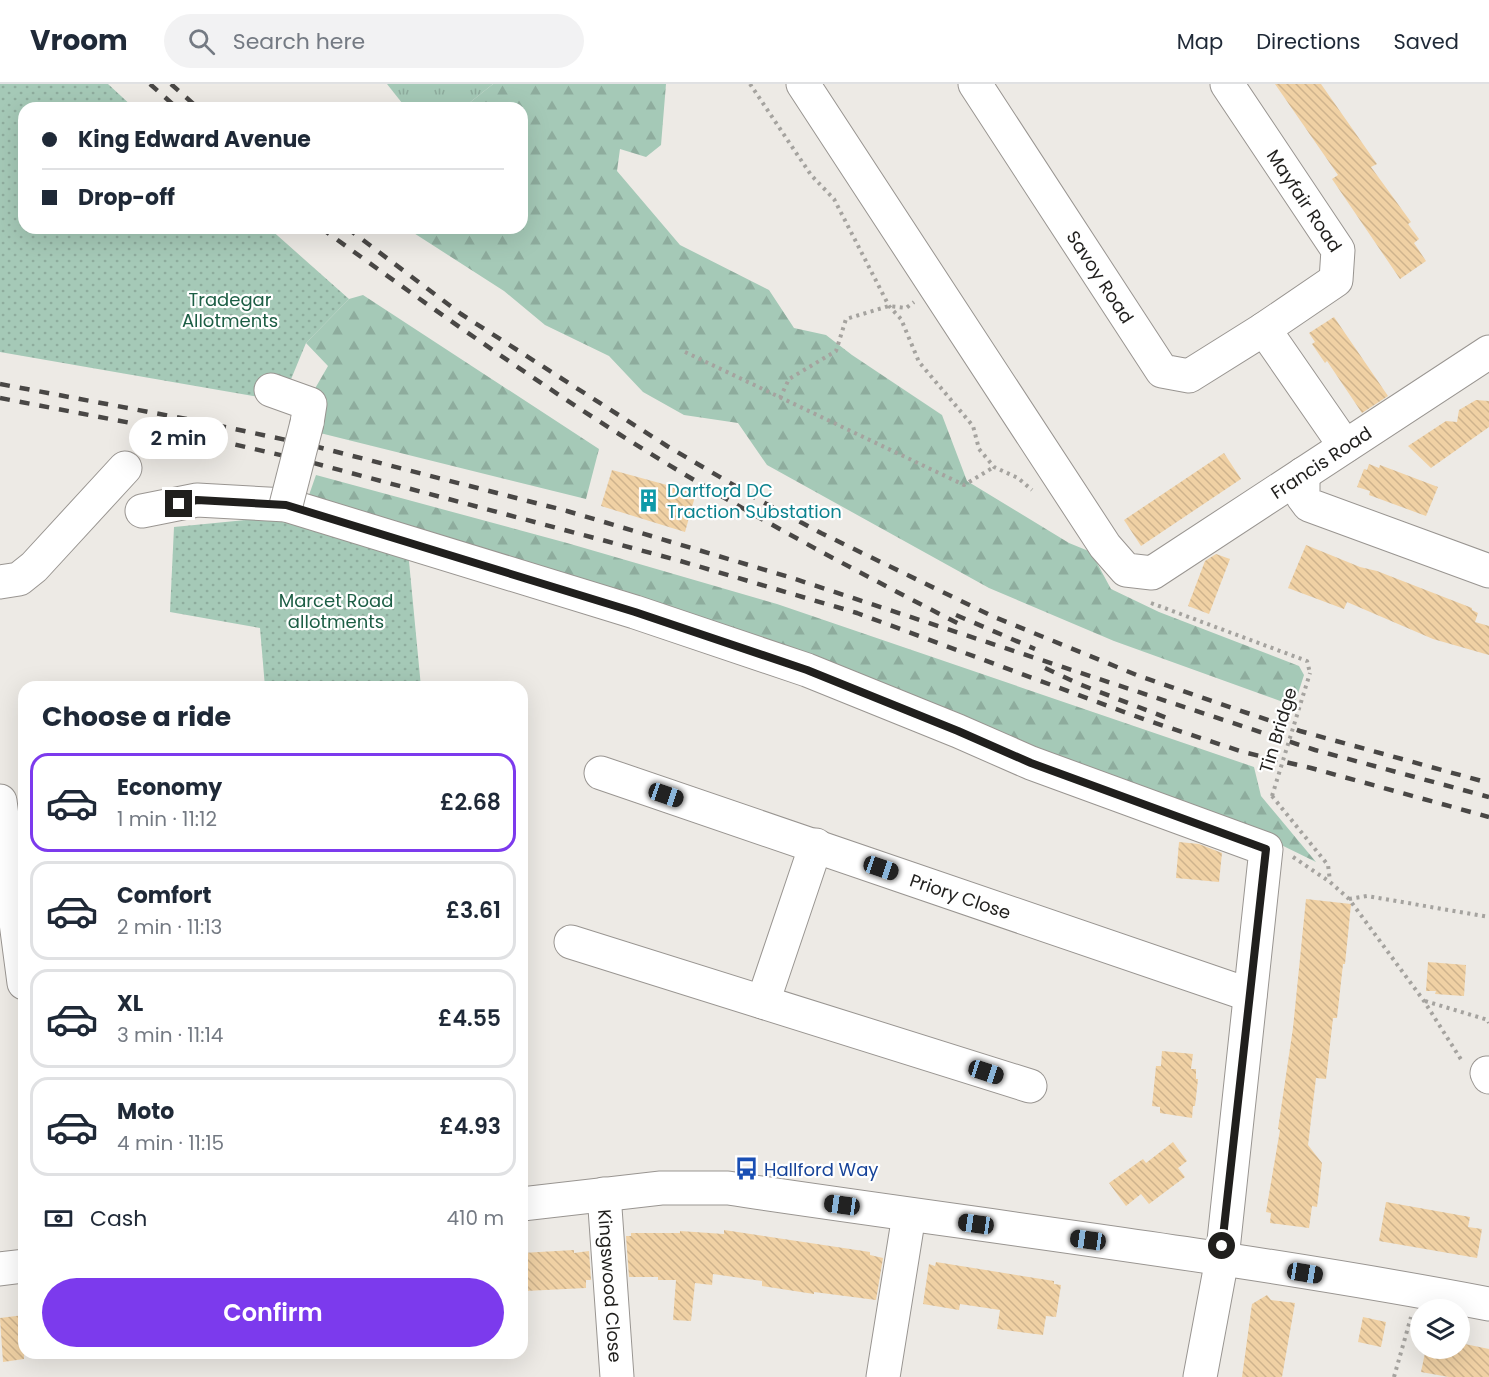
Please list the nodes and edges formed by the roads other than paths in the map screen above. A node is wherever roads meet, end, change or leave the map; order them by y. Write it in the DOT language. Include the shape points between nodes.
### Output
graph roads {
  1 [pos="803,84"];
  2 [pos="975,84"];
  3 [pos="1227,84"];
  4 [pos="1264,329"];
  5 [pos="1489,352"];
  6 [pos="271,390"];
  7 [pos="1345,446"];
  8 [pos="125,468"];
  9 [pos="1303,474"];
  10 [pos="286,505"];
  11 [pos="142,511"];
  12 [pos="1489,571"];
  13 [pos="10,580"];
  14 [pos="601,773"];
  15 [pos="0,801"];
  16 [pos="816,845"];
  17 [pos="571,942"];
  18 [pos="17,962"];
  19 [pos="1250,995"];
  20 [pos="763,1002"];
  21 [pos="1030,1086"];
  22 [pos="604,1194"];
  23 [pos="528,1203"];
  24 [pos="909,1215"];
  25 [pos="1222,1259"];
  26 [pos="18,1267"];
  27 [pos="0,1269"];
  28 [pos="1489,1304"];
  29 [pos="617,1377"];
  30 [pos="883,1377"];
  31 [pos="1200,1377"];
  1 -- 9 [label="street, Francis Road" via="1105,546 1126,570 1150,587"];
  2 -- 4 [label="street, Savoy Road" via="1162,371 1189,376"];
  3 -- 4 [label="street, Mayfair Road" via="1338,250 1336,279"];
  4 -- 7 [label="street"];
  5 -- 7 [label="street, Francis Road"];
  6 -- 10 [label="street, bridge" via="310,404"];
  7 -- 9 [label="street, Francis Road"];
  8 -- 13 [label="street" via="34,567"];
  9 -- 12 [label="street" via="1303,497 1309,506"];
  10 -- 11 [label="street" via="197,500"];
  10 -- 19 [label="street" via="635,612 807,670 1031,763 1266,849"];
  14 -- 16 [label="street, Priory Close"];
  15 -- 18 [label="street"];
  16 -- 19 [label="street, Priory Close"];
  16 -- 20 [label="street"];
  17 -- 20 [label="street"];
  19 -- 25 [label="street"];
  20 -- 21 [label="street"];
  22 -- 23 [label="street"];
  22 -- 24 [label="street" via="662,1188 728,1188"];
  22 -- 29 [label="street, Kingswood Close"];
  24 -- 25 [label="street"];
  24 -- 30 [label="street"];
  25 -- 28 [label="street"];
  25 -- 31 [label="street"];
  26 -- 27 [label="street"];
}
